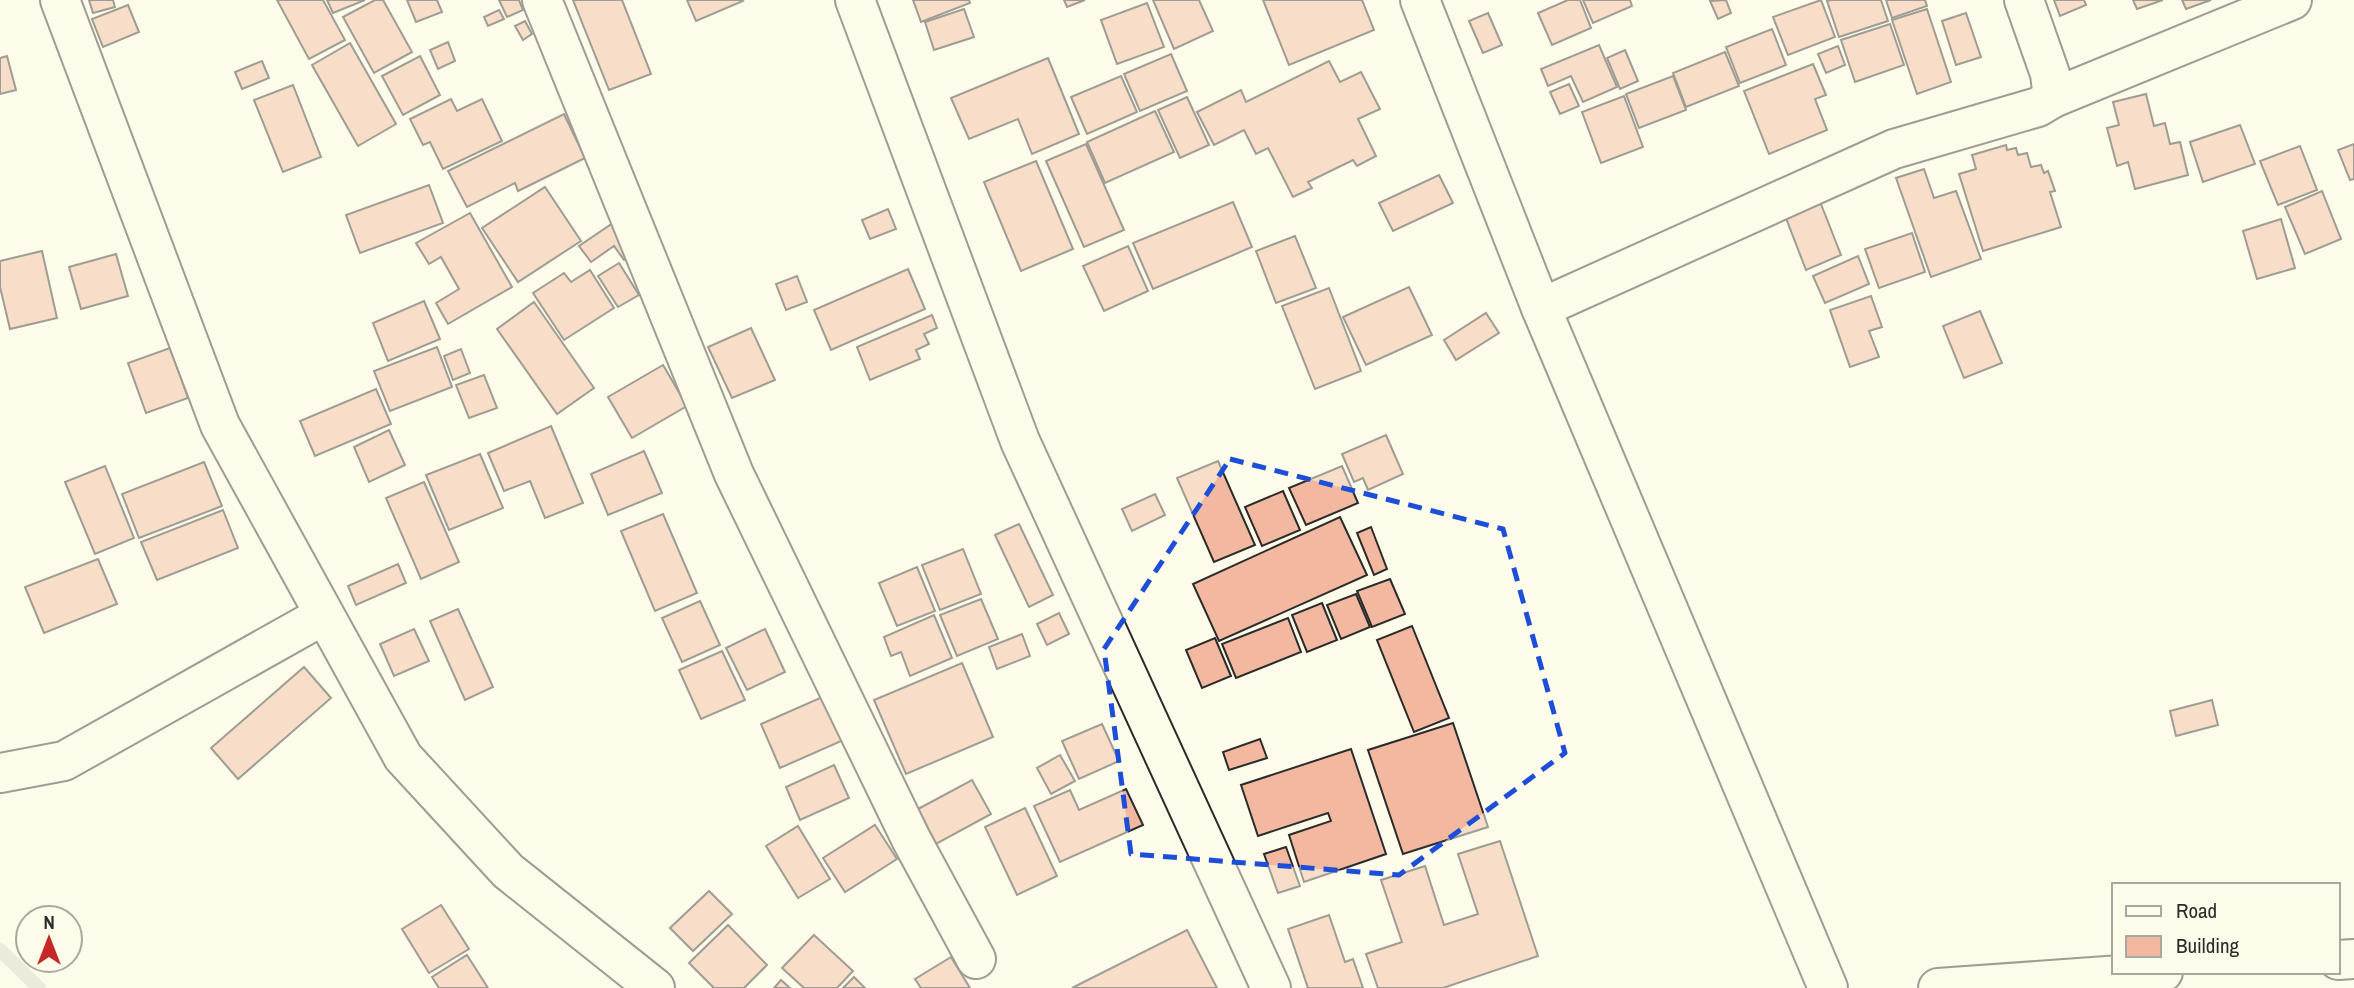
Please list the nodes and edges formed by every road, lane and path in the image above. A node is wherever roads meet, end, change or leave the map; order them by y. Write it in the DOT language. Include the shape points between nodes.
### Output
graph roads {
  1 [pos="60,0"];
  2 [pos="542,0"];
  3 [pos="855,0"];
  4 [pos="1420,0"];
  5 [pos="2024,0"];
  6 [pos="2292,0"];
  7 [pos="2053,97"];
  8 [pos="1541,308"];
  9 [pos="324,615"];
  10 [pos="0,773"];
  11 [pos="976,959"];
  12 [pos="2135,974"];
  13 [pos="655,988"];
  14 [pos="1271,988"];
  15 [pos="1828,988"];
  16 [pos="1938,988"];
  1 -- 9 [label="street" via="220,425"];
  2 -- 11 [label="street" via="734,474 911,839"];
  3 -- 14 [label="street" via="1020,442"];
  4 -- 8 [label="street"];
  5 -- 7 [label="street" via="2050,74"];
  6 -- 7 [label="street"];
  7 -- 8 [label="street" via="2038,107 1895,149"];
  8 -- 15 [label="street"];
  9 -- 10 [label="street" via="64,761"];
  9 -- 13 [label="street" via="403,757 508,871"];
  12 -- 16 [label="street"];
}
